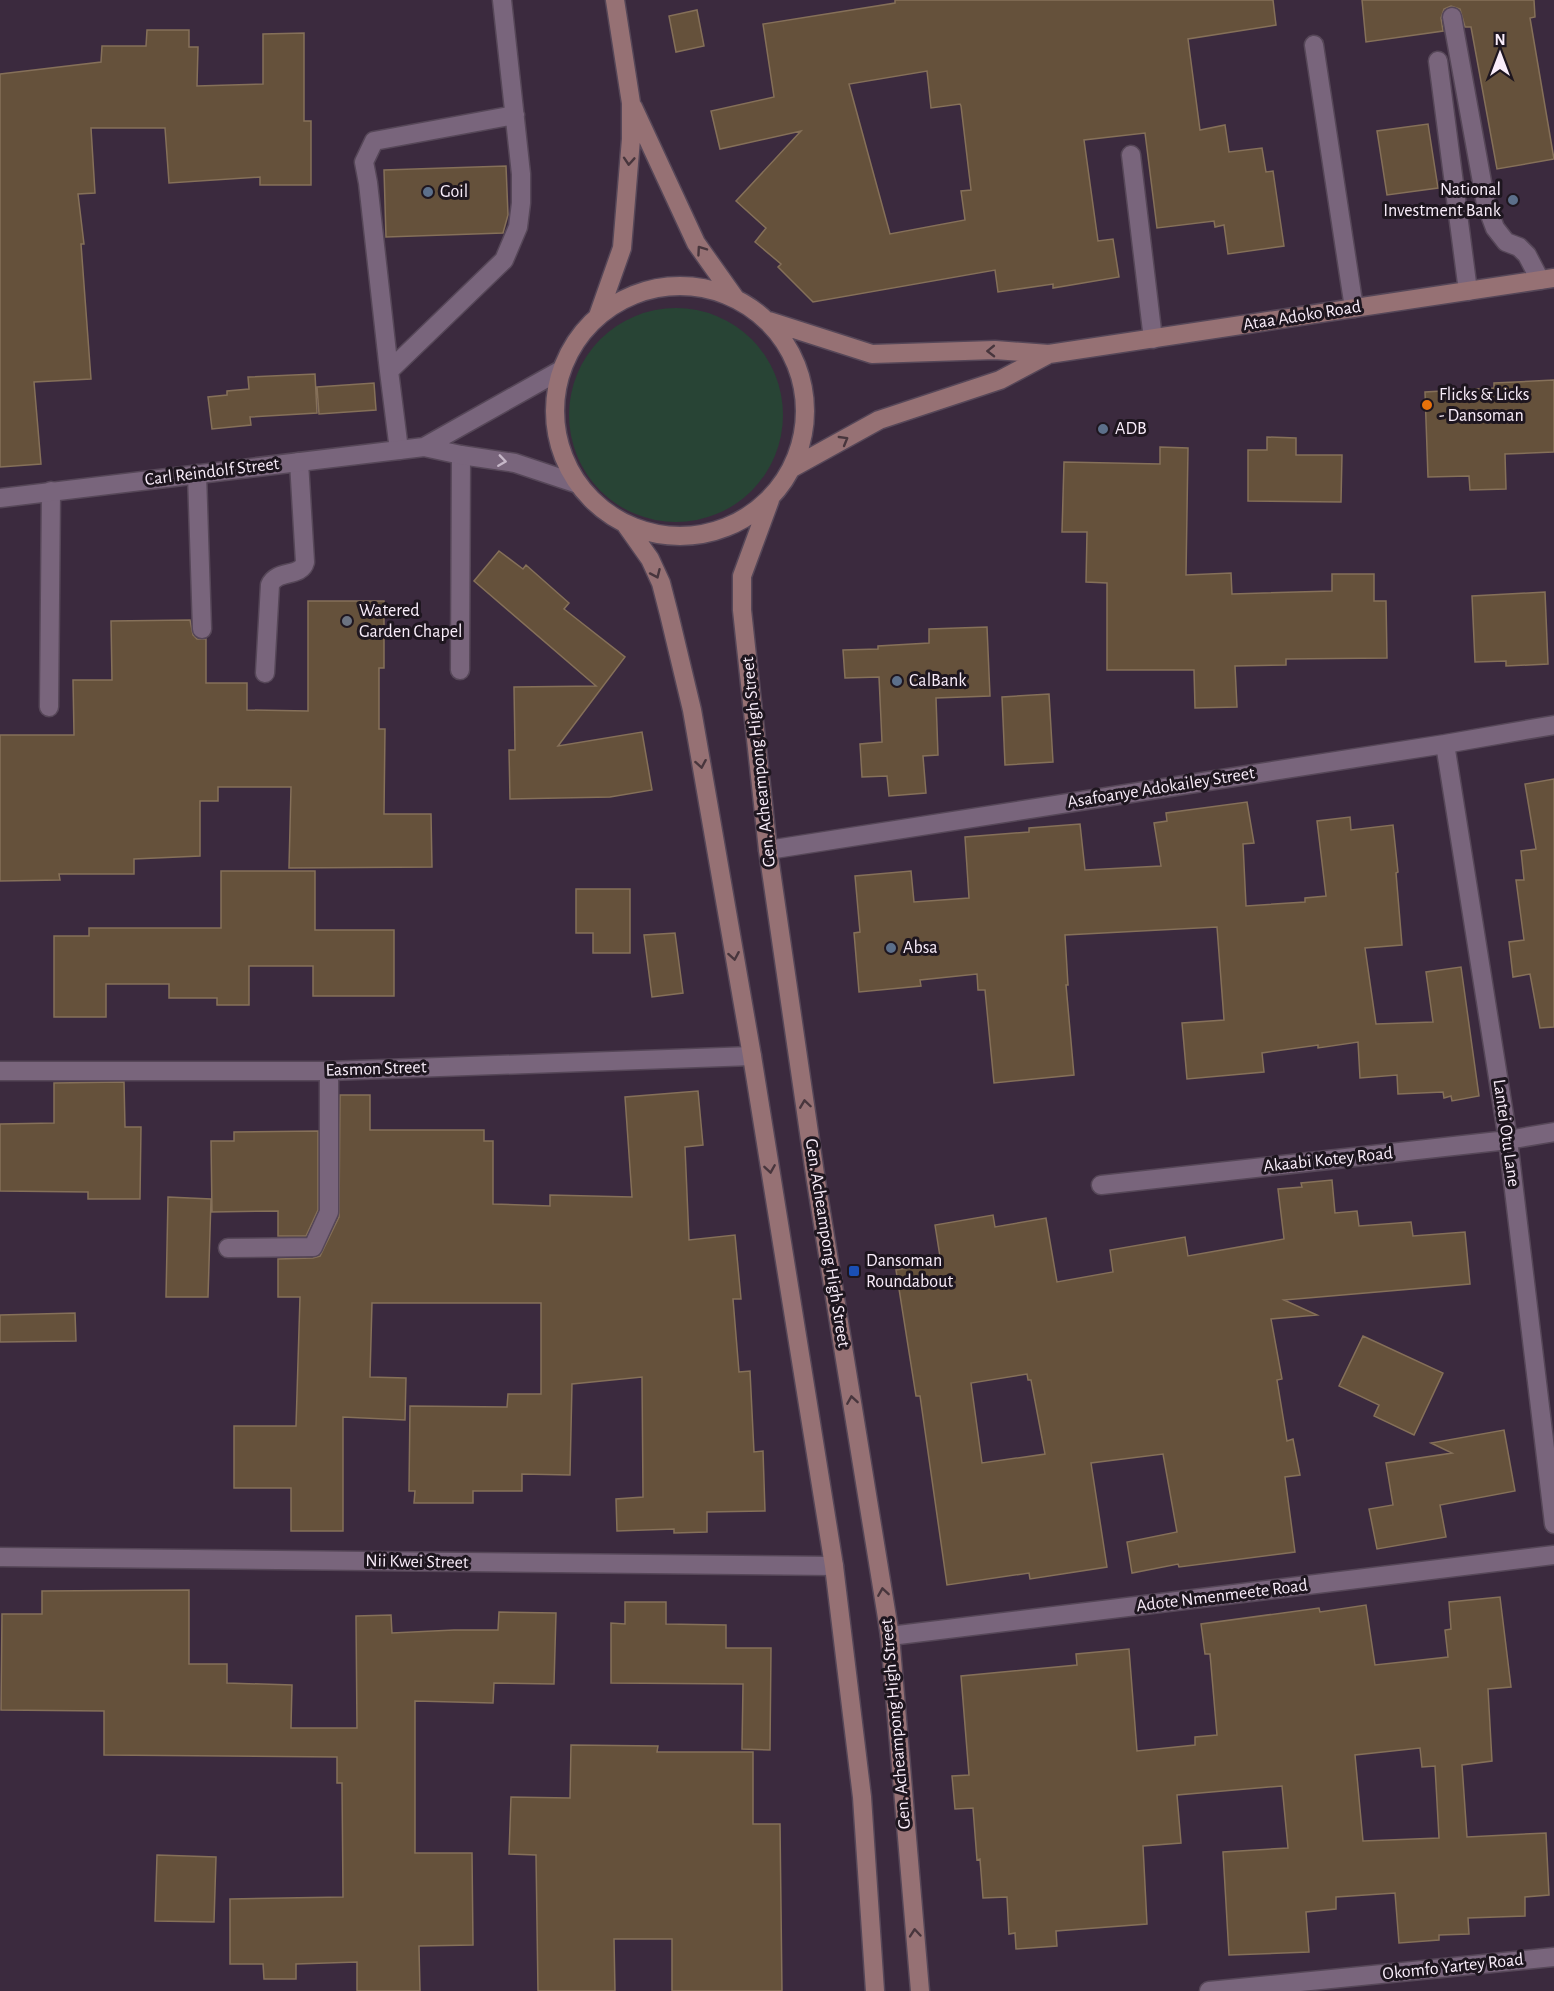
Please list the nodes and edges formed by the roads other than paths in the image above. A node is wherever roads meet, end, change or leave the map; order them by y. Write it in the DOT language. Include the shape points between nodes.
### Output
graph roads {
  1 [pos="502,0"];
  2 [pos="615,0"];
  3 [pos="1452,17"];
  4 [pos="1314,45"];
  5 [pos="1438,61"];
  6 [pos="631,103"];
  7 [pos="515,115"];
  8 [pos="1131,155"];
  9 [pos="1547,279"];
  10 [pos="1468,291"];
  11 [pos="735,298"];
  12 [pos="1354,308"];
  13 [pos="598,316"];
  14 [pos="769,321"];
  15 [pos="1154,339"];
  16 [pos="1049,354"];
  17 [pos="561,370"];
  18 [pos="389,371"];
  19 [pos="424,447"];
  20 [pos="399,450"];
  21 [pos="461,455"];
  22 [pos="299,462"];
  23 [pos="792,468"];
  24 [pos="197,474"];
  25 [pos="578,484"];
  26 [pos="51,491"];
  27 [pos="0,498"];
  28 [pos="770,500"];
  29 [pos="626,525"];
  30 [pos="202,629"];
  31 [pos="460,669"];
  32 [pos="265,672"];
  33 [pos="49,707"];
  34 [pos="1554,724"];
  35 [pos="1445,744"];
  36 [pos="768,850"];
  37 [pos="752,1056"];
  38 [pos="0,1071"];
  39 [pos="329,1071"];
  40 [pos="1554,1132"];
  41 [pos="1508,1140"];
  42 [pos="1101,1185"];
  43 [pos="228,1248"];
  44 [pos="1554,1524"];
  45 [pos="1554,1555"];
  46 [pos="0,1557"];
  47 [pos="834,1566"];
  48 [pos="890,1636"];
  49 [pos="1554,1957"];
  50 [pos="875,1991"];
  51 [pos="920,1991"];
  52 [pos="1209,1991"];
  1 -- 7 [label="street"];
  2 -- 6 [label="main road"];
  3 -- 9 [label="street" via="1486,204 1495,228 1506,242 1519,247"];
  4 -- 12 [label="street"];
  5 -- 10 [label="street"];
  11 -- 6 [label="main road, one-way" via="696,243"];
  6 -- 13 [label="main road, one-way" via="621,248"];
  7 -- 18 [label="street" via="521,203 518,227 504,260"];
  7 -- 18 [label="street" via="374,141 364,162"];
  8 -- 15 [label="street"];
  9 -- 10 [label="main road, Ataa Adoko Road"];
  10 -- 12 [label="main road, Ataa Adoko Road"];
  11 -- 13 [label="main road" via="696,286 654,287 617,301"];
  11 -- 14 [label="main road"];
  12 -- 15 [label="main road, Ataa Adoko Road"];
  13 -- 17 [label="main road" via="586,326"];
  16 -- 14 [label="main road, Ataa Adoko Road, one-way" via="872,354"];
  14 -- 23 [label="main road" via="792,353 805,391 805,431"];
  15 -- 16 [label="main road, Ataa Adoko Road"];
  23 -- 16 [label="main road, Ataa Adoko Road, one-way" via="879,420 1000,380"];
  17 -- 19 [label="street, Carl Reindolf Street"];
  17 -- 25 [label="main road" via="554,397 556,437 569,473"];
  18 -- 20 [label="street"];
  19 -- 20 [label="street, Carl Reindolf Street"];
  19 -- 21 [label="street, Carl Reindolf Street"];
  20 -- 22 [label="street, Carl Reindolf Street"];
  21 -- 25 [label="street, Carl Reindolf Street, one-way" via="515,463"];
  21 -- 31 [label="street"];
  22 -- 24 [label="street, Carl Reindolf Street"];
  22 -- 32 [label="street" via="305,562 299,570 277,576 270,585"];
  23 -- 28 [label="main road"];
  24 -- 26 [label="street, Carl Reindolf Street"];
  24 -- 30 [label="street"];
  25 -- 29 [label="main road" via="593,503"];
  26 -- 27 [label="street, Carl Reindolf Street"];
  26 -- 33 [label="street"];
  28 -- 29 [label="main road" via="738,523 702,535 663,536"];
  28 -- 36 [label="main road, Gen. Acheampong High Street" via="742,576 742,610"];
  29 -- 37 [label="main road, one-way" via="650,559 660,583 687,689"];
  34 -- 35 [label="street, Asafoanye Adokailey Street"];
  35 -- 36 [label="street, Asafoanye Adokailey Street"];
  35 -- 41 [label="street, Lantei Otu Lane"];
  48 -- 36 [label="main road, Gen. Acheampong High Street, one-way" via="816,1181"];
  37 -- 39 [label="street, Easmon Street"];
  37 -- 47 [label="main road, one-way"];
  38 -- 39 [label="street, Easmon Street"];
  39 -- 43 [label="street" via="329,1212 321,1234 313,1247"];
  40 -- 41 [label="street, Akaabi Kotey Road"];
  41 -- 42 [label="street, Akaabi Kotey Road"];
  41 -- 44 [label="street, Lantei Otu Lane"];
  45 -- 48 [label="street, Adote Nmenmeete Road"];
  46 -- 47 [label="street, Nii Kwei Street"];
  47 -- 50 [label="main road" via="862,1797"];
  51 -- 48 [label="main road, Gen. Acheampong High Street, one-way"];
  49 -- 52 [label="street, Okomfo Yartey Road"];
}
